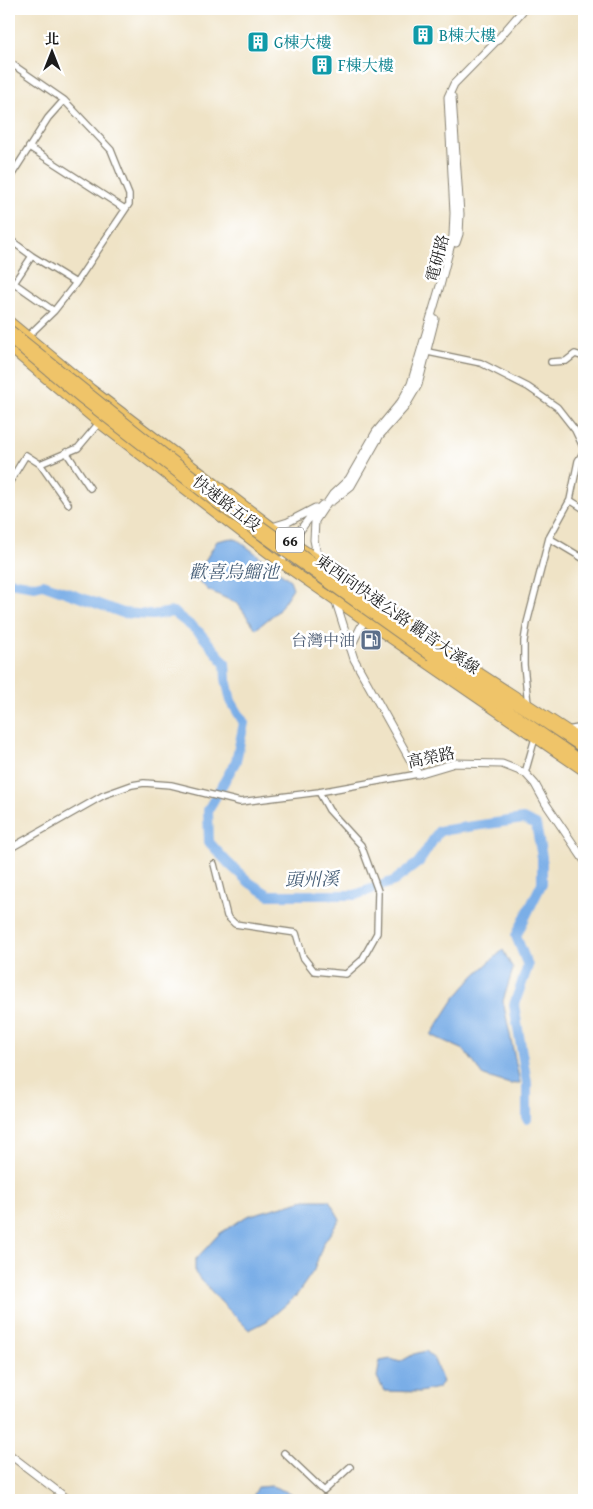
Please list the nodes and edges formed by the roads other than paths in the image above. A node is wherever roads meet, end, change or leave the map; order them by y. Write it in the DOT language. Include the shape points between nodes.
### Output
graph roads {
  1 [pos="524,9"];
  2 [pos="529,9"];
  3 [pos="9,62"];
  4 [pos="64,100"];
  5 [pos="30,147"];
  6 [pos="9,178"];
  7 [pos="125,209"];
  8 [pos="9,239"];
  9 [pos="32,256"];
  10 [pos="76,283"];
  11 [pos="54,311"];
  12 [pos="9,320"];
  13 [pos="9,329"];
  14 [pos="28,336"];
  15 [pos="9,338"];
  16 [pos="9,347"];
  17 [pos="424,351"];
  18 [pos="584,357"];
  19 [pos="551,362"];
  20 [pos="99,423"];
  21 [pos="584,450"];
  22 [pos="66,452"];
  23 [pos="40,464"];
  24 [pos="9,483"];
  25 [pos="90,488"];
  26 [pos="570,500"];
  27 [pos="68,504"];
  28 [pos="326,504"];
  29 [pos="584,509"];
  30 [pos="272,527"];
  31 [pos="549,538"];
  32 [pos="292,542"];
  33 [pos="318,559"];
  34 [pos="584,559"];
  35 [pos="281,563"];
  36 [pos="375,601"];
  37 [pos="336,602"];
  38 [pos="364,619"];
  39 [pos="350,648"];
  40 [pos="528,704"];
  41 [pos="584,727"];
  42 [pos="566,730"];
  43 [pos="536,738"];
  44 [pos="584,741"];
  45 [pos="584,749"];
  46 [pos="584,769"];
  47 [pos="525,773"];
  48 [pos="418,774"];
  49 [pos="319,792"];
  50 [pos="9,847"];
  51 [pos="584,860"];
  52 [pos="214,864"];
  53 [pos="284,1453"];
  54 [pos="9,1454"];
  55 [pos="350,1467"];
  56 [pos="69,1500"];
  1 -- 17 [label="street, 電研路" via="454,84 448,97 454,236"];
  2 -- 17 [label="street, 電研路" via="459,86 452,98 459,234"];
  3 -- 4 [label="street"];
  4 -- 5 [label="street"];
  4 -- 7 [label="street" via="111,150 129,195"];
  5 -- 6 [label="street"];
  5 -- 7 [label="street"];
  7 -- 10 [label="street"];
  8 -- 9 [label="street"];
  9 -- 10 [label="street"];
  9 -- 11 [label="street" via="14,283"];
  10 -- 11 [label="street"];
  11 -- 14 [label="street"];
  12 -- 14 [label="main road, 快速路五段 / 66"];
  13 -- 45 [label="main road, 東西向快速公路 觀音大溪線 / 66, bridge" via="221,497 442,656"];
  14 -- 30 [label="main road, 快速路五段 / 66" via="91,389"];
  15 -- 46 [label="main road, 東西向快速公路 觀音大溪線 / 66, bridge" via="216,503"];
  16 -- 20 [label="main road, 快速路五段 / 66"];
  17 -- 21 [label="street" via="481,363 528,387 557,407 575,430"];
  17 -- 28 [label="street, 電研路" via="418,385 404,407 380,435 351,486"];
  18 -- 19 [label="street" via="575,354 566,361"];
  20 -- 22 [label="street" via="78,448"];
  20 -- 35 [label="main road, 快速路五段 / 66"];
  21 -- 26 [label="street" via="578,461"];
  22 -- 23 [label="street"];
  22 -- 25 [label="street"];
  23 -- 24 [label="street" via="26,455"];
  23 -- 27 [label="street"];
  26 -- 29 [label="street"];
  26 -- 31 [label="street"];
  28 -- 30 [label="street"];
  28 -- 32 [label="street, 電研路" via="311,515"];
  28 -- 33 [label="street, 電研路" via="315,522"];
  30 -- 32 [label="main road, 快速路五段 / 66"];
  31 -- 34 [label="street"];
  31 -- 40 [label="street" via="524,641"];
  32 -- 33 [label="main road, 快速路五段 / 66"];
  32 -- 35 [label="street, 電研路"];
  33 -- 36 [label="main road, 快速路五段 / 66"];
  35 -- 37 [label="main road, 快速路五段 / 66"];
  36 -- 38 [label="street"];
  36 -- 40 [label="main road, 快速路五段 / 66"];
  37 -- 38 [label="main road, 快速路五段 / 66"];
  37 -- 39 [label="street"];
  38 -- 39 [label="street"];
  38 -- 43 [label="main road, 快速路五段 / 66"];
  39 -- 48 [label="street"];
  40 -- 42 [label="main road, 快速路五段 / 66"];
  41 -- 42 [label="street"];
  42 -- 44 [label="main road, 快速路五段 / 66"];
  43 -- 46 [label="main road, 快速路五段 / 66"];
  43 -- 47 [label="street"];
  47 -- 48 [label="street, 高榮路" via="502,764 455,763"];
  47 -- 51 [label="street"];
  48 -- 49 [label="street, 高榮路"];
  49 -- 50 [label="street, 高榮路" via="236,801 144,783 119,788"];
  49 -- 52 [label="street" via="329,810 361,845 378,891 377,933 362,960 346,974 314,971 303,957 296,933 235,924 227,916"];
  53 -- 55 [label="street" via="324,1491"];
  54 -- 56 [label="street"];
}
